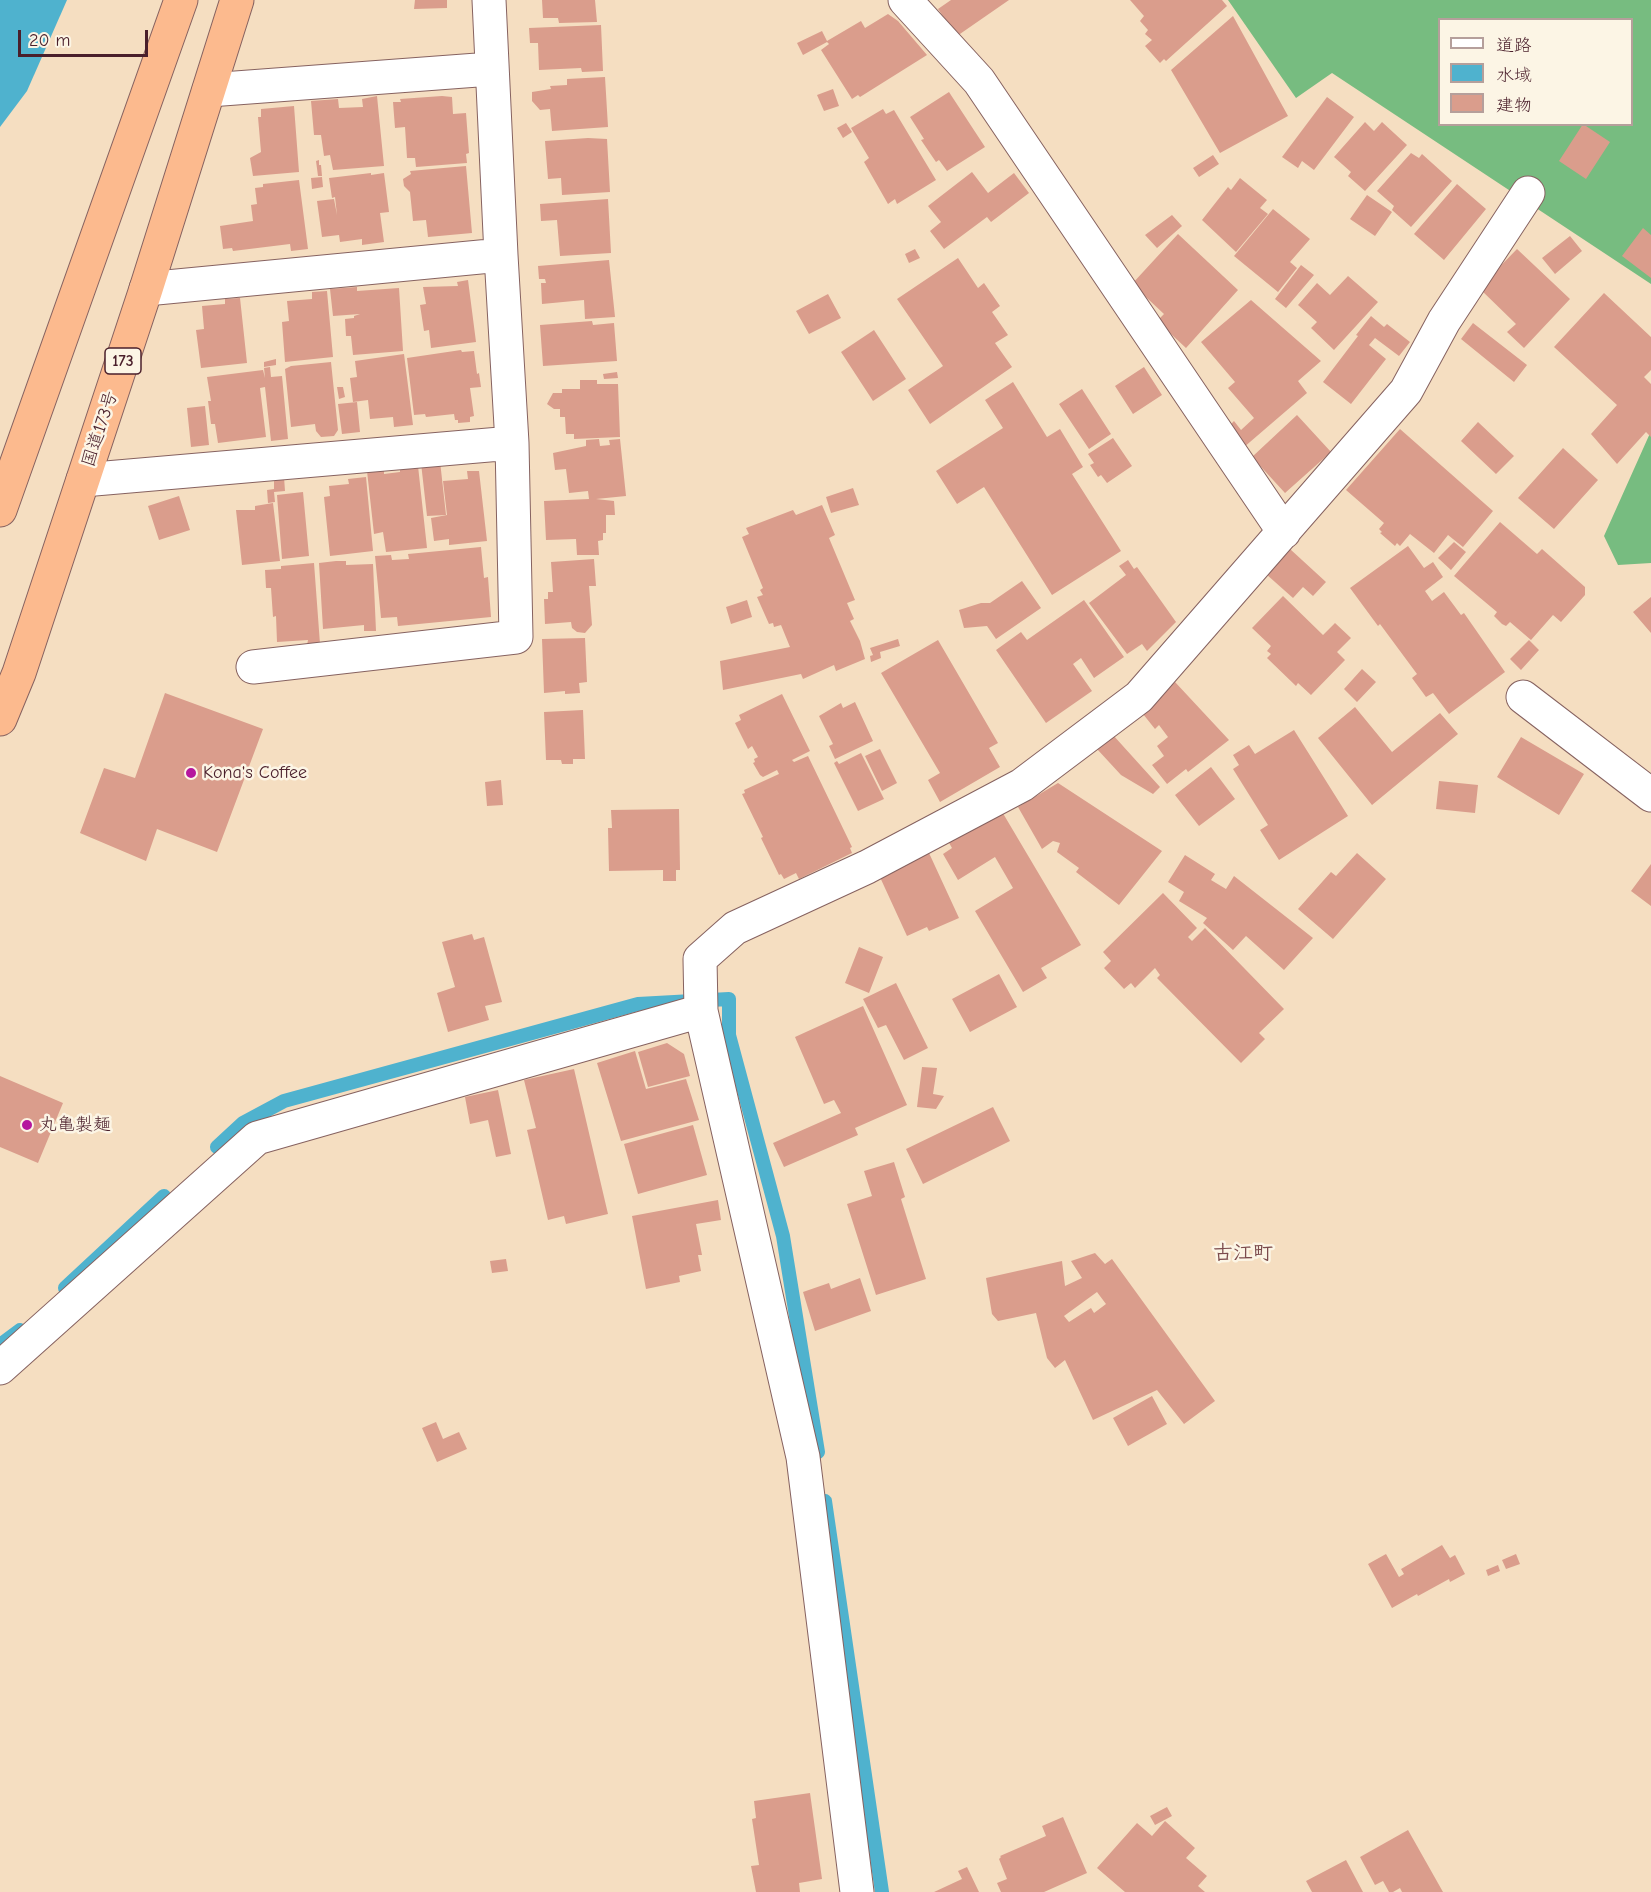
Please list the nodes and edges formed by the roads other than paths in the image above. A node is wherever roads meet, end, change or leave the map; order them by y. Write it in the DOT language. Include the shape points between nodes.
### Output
graph roads {
  1 [pos="181,0"];
  2 [pos="237,0"];
  3 [pos="489,0"];
  4 [pos="905,0"];
  5 [pos="491,69"];
  6 [pos="209,90"];
  7 [pos="1528,193"];
  8 [pos="501,255"];
  9 [pos="147,289"];
  10 [pos="512,443"];
  11 [pos="83,480"];
  12 [pos="0,510"];
  13 [pos="1284,532"];
  14 [pos="253,667"];
  15 [pos="1523,697"];
  16 [pos="0,718"];
  17 [pos="1651,795"];
  18 [pos="701,1011"];
  19 [pos="0,1368"];
  20 [pos="857,1892"];
  1 -- 12 [label="highway"];
  2 -- 6 [label="highway, 国道173号 / 173"];
  3 -- 5 [label="street"];
  4 -- 13 [label="street" via="979,81"];
  5 -- 6 [label="street"];
  5 -- 8 [label="street"];
  6 -- 9 [label="highway, 国道173号 / 173"];
  7 -- 13 [label="street" via="1444,321 1406,391"];
  8 -- 9 [label="street"];
  8 -- 10 [label="street"];
  9 -- 11 [label="highway, 国道173号 / 173"];
  10 -- 11 [label="street"];
  10 -- 14 [label="street" via="516,637"];
  11 -- 16 [label="highway, 国道173号 / 173" via="19,673"];
  13 -- 18 [label="street" via="1139,697 1022,785 867,867 735,928 699,959"];
  15 -- 17 [label="street"];
  18 -- 19 [label="street" via="257,1138"];
  18 -- 20 [label="street" via="803,1457"];
}
